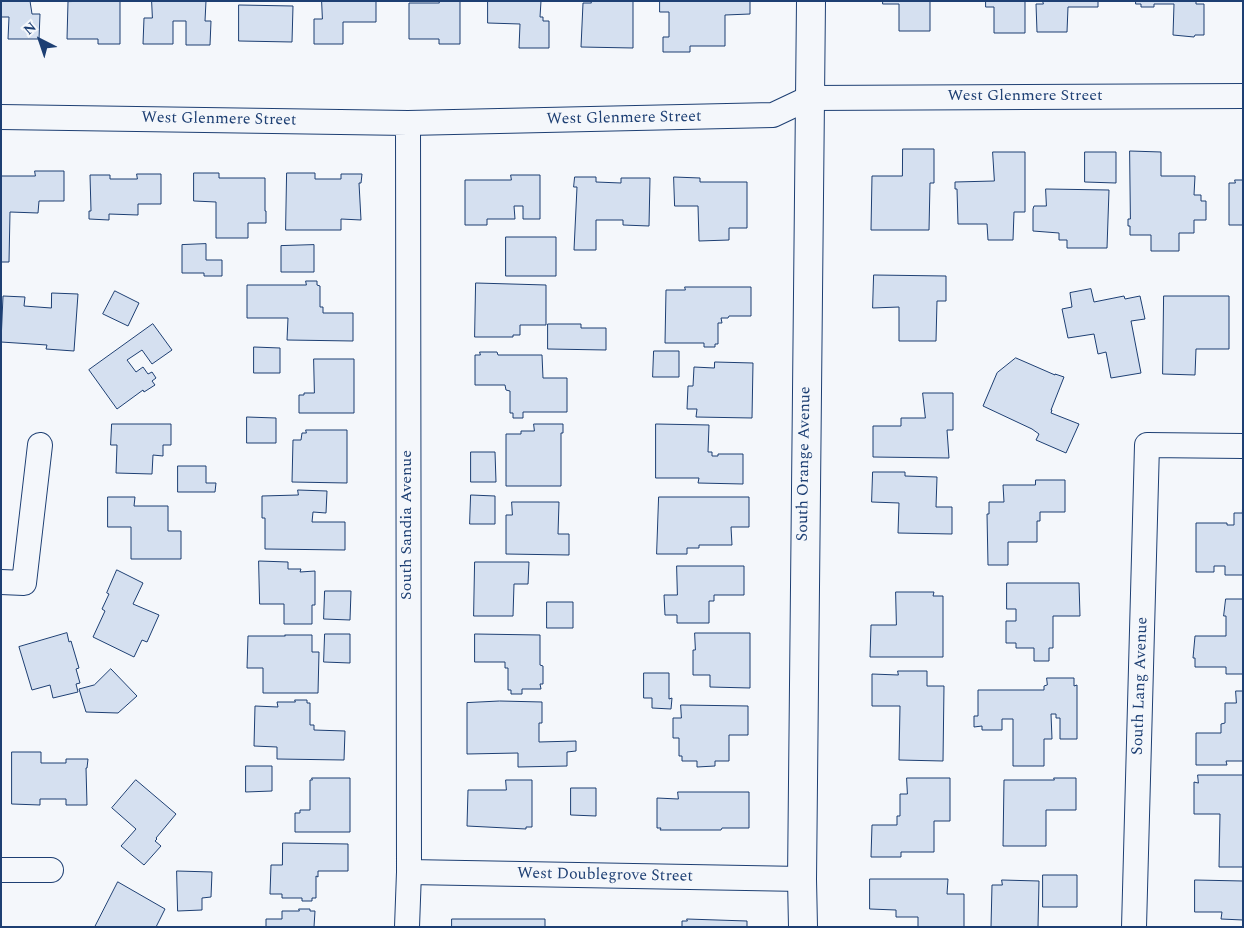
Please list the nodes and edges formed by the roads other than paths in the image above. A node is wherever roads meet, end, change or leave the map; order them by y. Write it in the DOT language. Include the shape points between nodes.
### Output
graph roads {
  1 [pos="811,1"];
  2 [pos="1243,96"];
  3 [pos="809,98"];
  4 [pos="1,117"];
  5 [pos="408,123"];
  6 [pos="40,445"];
  7 [pos="1243,446"];
  8 [pos="1,582"];
  9 [pos="1,870"];
  10 [pos="51,870"];
  11 [pos="409,872"];
  12 [pos="802,879"];
  13 [pos="407,927"];
  14 [pos="803,927"];
  15 [pos="1134,927"];
  1 -- 3 [label="street, South Orange Avenue"];
  2 -- 3 [label="street, West Glenmere Street"];
  3 -- 5 [label="street, West Glenmere Street" via="773,116"];
  3 -- 12 [label="street, South Orange Avenue"];
  4 -- 5 [label="street, West Glenmere Street"];
  5 -- 11 [label="street, South Sandia Avenue"];
  6 -- 8 [label="street" via="24,582"];
  7 -- 15 [label="street, South Lang Avenue" via="1147,445"];
  9 -- 10 [label="street"];
  11 -- 12 [label="street, West Doublegrove Street"];
  11 -- 13 [label="street, South Sandia Avenue"];
  12 -- 14 [label="street, South Orange Avenue"];
}
